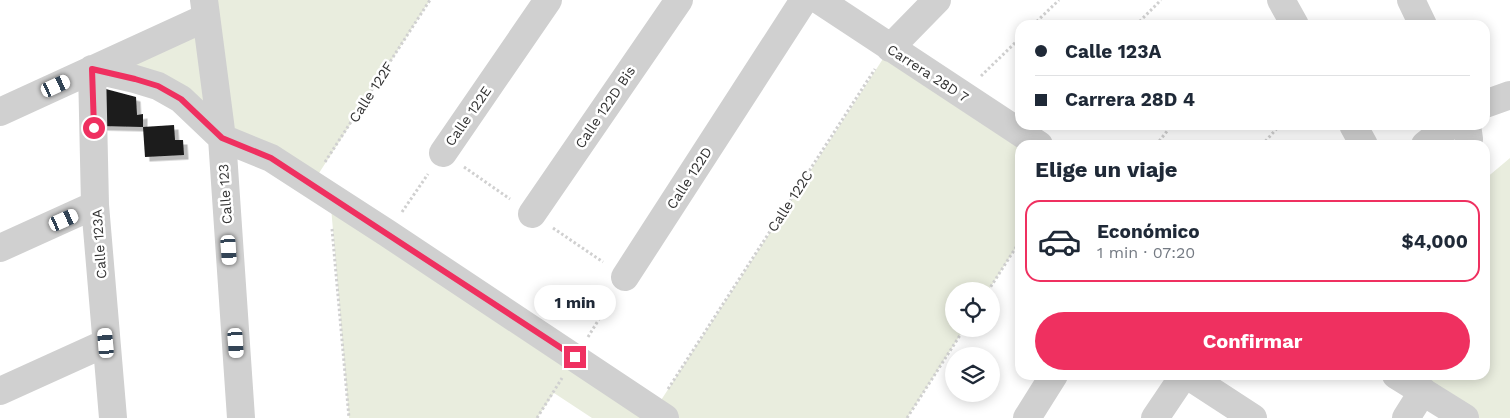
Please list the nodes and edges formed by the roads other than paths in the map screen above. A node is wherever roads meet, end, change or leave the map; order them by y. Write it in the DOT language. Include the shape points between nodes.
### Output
graph roads {
  1 [pos="548,0"];
  2 [pos="678,0"];
  3 [pos="804,0"];
  4 [pos="819,0"];
  5 [pos="937,0"];
  6 [pos="1281,0"];
  7 [pos="1411,0"];
  8 [pos="204,9"];
  9 [pos="1292,20"];
  10 [pos="1421,20"];
  11 [pos="890,48"];
  12 [pos="92,69"];
  13 [pos="1,108"];
  14 [pos="1015,129"];
  15 [pos="1016,130"];
  16 [pos="1444,130"];
  17 [pos="222,138"];
  18 [pos="1031,140"];
  19 [pos="1431,140"];
  20 [pos="443,153"];
  21 [pos="96,205"];
  22 [pos="532,214"];
  23 [pos="0,248"];
  24 [pos="626,277"];
  25 [pos="106,343"];
  26 [pos="1051,380"];
  27 [pos="1182,380"];
  28 [pos="1193,380"];
  29 [pos="1404,380"];
  30 [pos="0,391"];
  31 [pos="1423,391"];
  32 [pos="659,414"];
  33 [pos="114,418"];
  34 [pos="241,418"];
  35 [pos="1027,418"];
  36 [pos="1155,418"];
  37 [pos="1253,418"];
  38 [pos="1406,418"];
  39 [pos="1465,418"];
  1 -- 20 [label="street, Calle 122E"];
  2 -- 22 [label="street, Calle 122D Bis"];
  3 -- 24 [label="street, Calle 122D"];
  4 -- 11 [label="street, Carrera 28D 7"];
  5 -- 11 [label="street"];
  6 -- 9 [label="street"];
  7 -- 10 [label="street"];
  8 -- 12 [label="street"];
  8 -- 17 [label="street, Calle 123"];
  11 -- 14 [label="street, Carrera 28D 7"];
  12 -- 13 [label="street"];
  12 -- 17 [label="street" via="158,86 181,99"];
  12 -- 21 [label="street, Calle 123A"];
  15 -- 18 [label="street, Carrera 28D 7"];
  16 -- 19 [label="street"];
  17 -- 32 [label="street" via="271,158"];
  17 -- 34 [label="street, Calle 123"];
  21 -- 23 [label="street"];
  21 -- 25 [label="street, Calle 123A"];
  25 -- 30 [label="street"];
  25 -- 33 [label="street, Calle 123A"];
  26 -- 35 [label="street"];
  27 -- 36 [label="street"];
  28 -- 37 [label="street"];
  29 -- 31 [label="street"];
  31 -- 38 [label="street"];
  31 -- 39 [label="street"];
}
